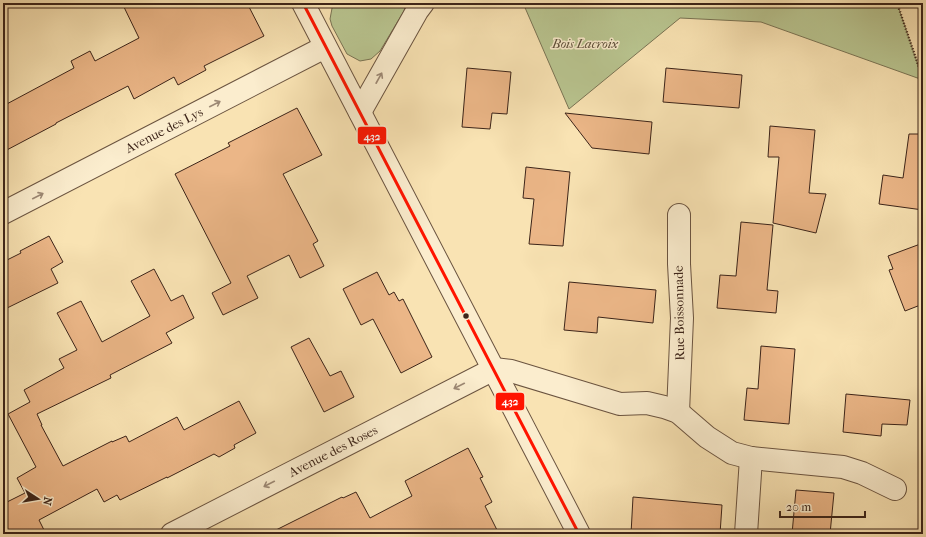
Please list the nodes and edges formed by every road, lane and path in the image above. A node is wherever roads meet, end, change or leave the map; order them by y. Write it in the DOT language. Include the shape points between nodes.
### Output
graph roads {
  1 [pos="303,3"];
  2 [pos="423,3"];
  3 [pos="897,3"];
  4 [pos="325,47"];
  5 [pos="923,78"];
  6 [pos="360,112"];
  7 [pos="3,213"];
  8 [pos="678,215"];
  9 [pos="494,369"];
  10 [pos="678,412"];
  11 [pos="751,458"];
  12 [pos="894,489"];
  13 [pos="172,534"];
  14 [pos="579,534"];
  15 [pos="746,534"];
  1 -- 4 [label="street"];
  6 -- 2 [label="street, one-way"];
  3 -- 5 [label="path"];
  4 -- 6 [label="street"];
  7 -- 4 [label="street, Avenue des Lys, one-way"];
  6 -- 9 [label="street"];
  8 -- 10 [label="street, Rue Boissonnade" via="682,318"];
  9 -- 10 [label="street" via="511,371 620,404 647,404"];
  9 -- 13 [label="street, Avenue des Roses, one-way"];
  9 -- 14 [label="street"];
  10 -- 11 [label="street" via="707,437 732,453"];
  11 -- 12 [label="street" via="843,467 862,473"];
  11 -- 15 [label="street"];
}
